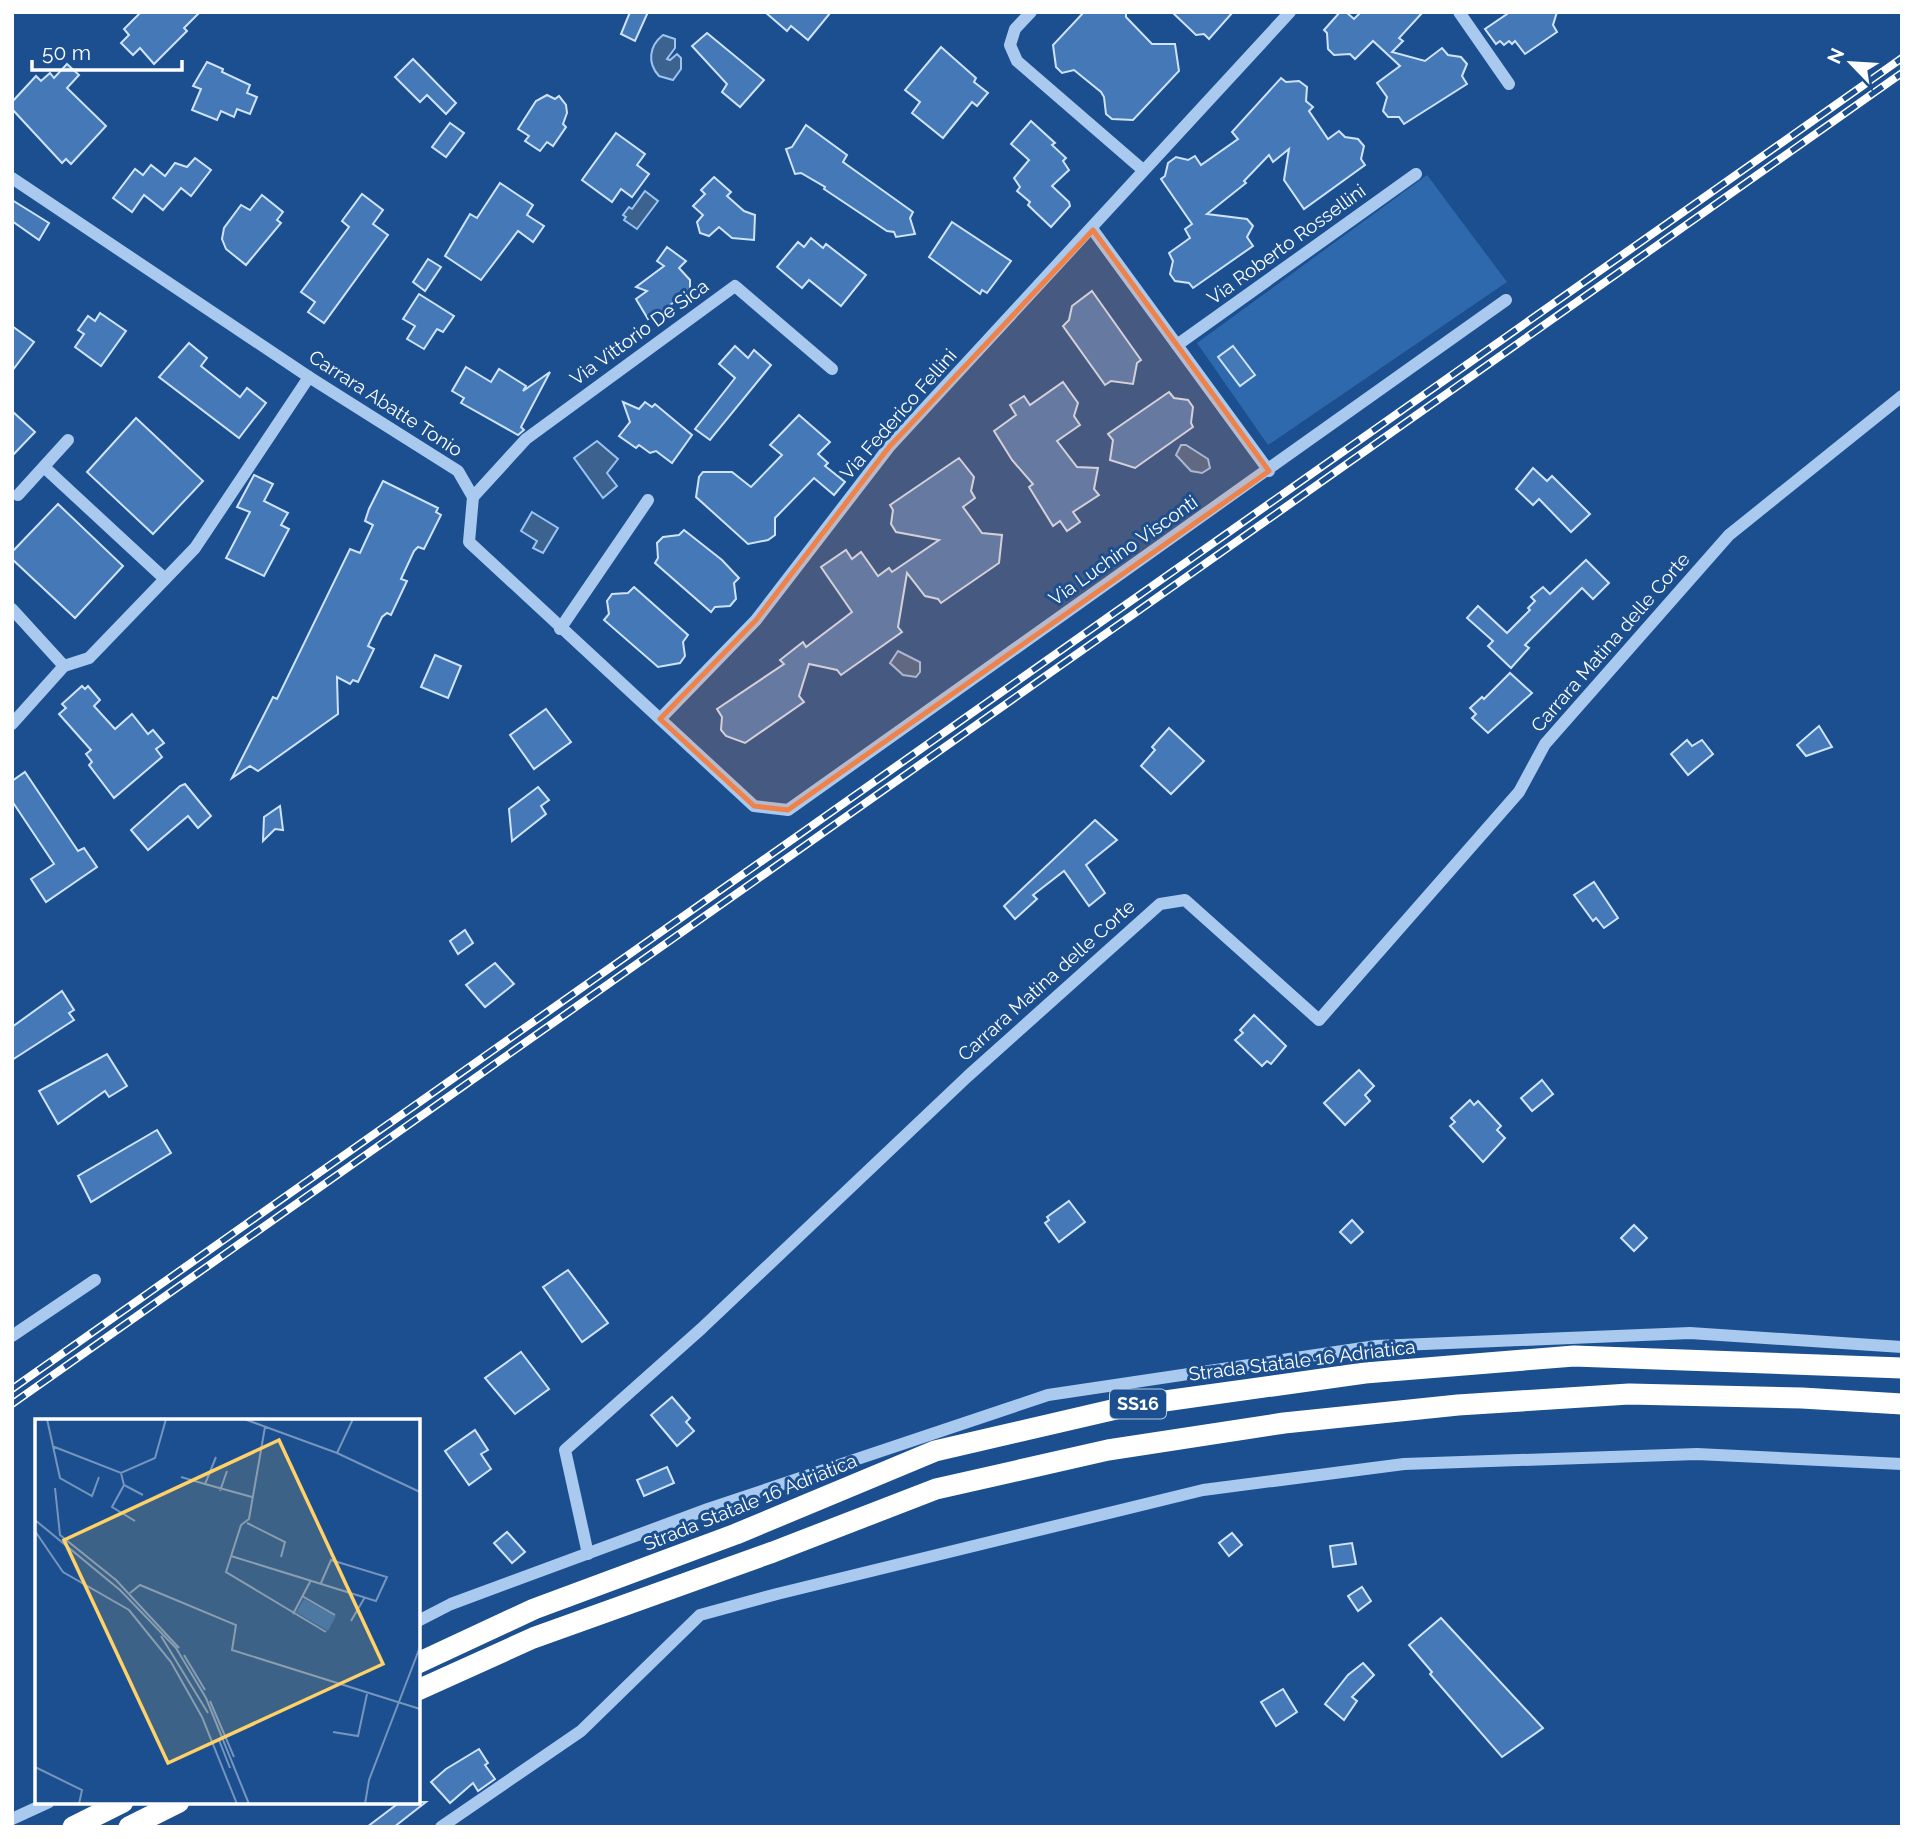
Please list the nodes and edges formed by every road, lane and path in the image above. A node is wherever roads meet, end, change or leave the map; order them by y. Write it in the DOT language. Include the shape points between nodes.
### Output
graph roads {
  1 [pos="1031,12"];
  2 [pos="1290,12"];
  3 [pos="1459,12"];
  4 [pos="1509,84"];
  5 [pos="1143,170"];
  6 [pos="1416,174"];
  7 [pos="12,178"];
  8 [pos="1093,230"];
  9 [pos="1506,300"];
  10 [pos="1177,345"];
  11 [pos="832,369"];
  12 [pos="309,377"];
  13 [pos="1902,396"];
  14 [pos="68,440"];
  15 [pos="44,467"];
  16 [pos="1269,471"];
  17 [pos="19,495"];
  18 [pos="473,496"];
  19 [pos="648,500"];
  20 [pos="165,579"];
  21 [pos="12,609"];
  22 [pos="560,629"];
  23 [pos="64,666"];
  24 [pos="660,719"];
  25 [pos="12,724"];
  26 [pos="95,1280"];
  27 [pos="12,1336"];
  28 [pos="1902,1347"];
  29 [pos="1902,1368"];
  30 [pos="1902,1404"];
  31 [pos="1902,1464"];
  32 [pos="588,1554"];
  33 [pos="420,1620"];
  34 [pos="420,1662"];
  35 [pos="420,1689"];
  36 [pos="45,1804"];
  37 [pos="119,1804"];
  38 [pos="175,1804"];
  39 [pos="12,1819"];
  40 [pos="73,1827"];
  41 [pos="129,1827"];
  42 [pos="441,1827"];
  1 -- 5 [label="street" via="1015,29 1010,45 1017,61"];
  2 -- 5 [label="street, Via Federico Fellini"];
  3 -- 4 [label="street"];
  5 -- 8 [label="street, Via Federico Fellini"];
  6 -- 10 [label="street, Via Roberto Rossellini"];
  7 -- 12 [label="street, Carrara Abatte Tonio"];
  8 -- 10 [label="street"];
  8 -- 24 [label="street, Via Federico Fellini" via="889,447 756,621"];
  9 -- 16 [label="street, Via Luchino Visconti"];
  10 -- 16 [label="street"];
  11 -- 18 [label="street, Via Vittorio De Sica" via="735,286 526,439"];
  12 -- 18 [label="street, Carrara Abatte Tonio" via="458,471"];
  12 -- 20 [label="street" via="195,548"];
  13 -- 32 [label="street, Carrara Matina delle Corte" via="1729,536 1545,744 1519,792 1320,1020 1185,900 1160,904 565,1450"];
  14 -- 15 [label="street"];
  15 -- 17 [label="street"];
  15 -- 20 [label="street"];
  16 -- 24 [label="street, Via Luchino Visconti" via="789,810 754,806"];
  18 -- 22 [label="street" via="469,542"];
  19 -- 22 [label="street"];
  20 -- 23 [label="street" via="89,658"];
  21 -- 23 [label="street"];
  22 -- 24 [label="street"];
  23 -- 25 [label="street"];
  26 -- 27 [label="street"];
  28 -- 32 [label="street" via="1690,1333 1376,1346 1048,1395"];
  29 -- 34 [label="highway, Strada Statale 16 Adriatica / SS16" via="1574,1356 1365,1373 1129,1406 935,1451 736,1535 534,1609"];
  30 -- 35 [label="highway, SS16" via="1629,1394 1284,1423 1108,1450 936,1489 533,1637"];
  31 -- 42 [label="street" via="1697,1454 1404,1464 1203,1490 803,1588 700,1615 581,1731"];
  32 -- 33 [label="street" via="451,1604"];
  36 -- 39 [label="street"];
  37 -- 40 [label="highway"];
  38 -- 41 [label="highway"];
}
